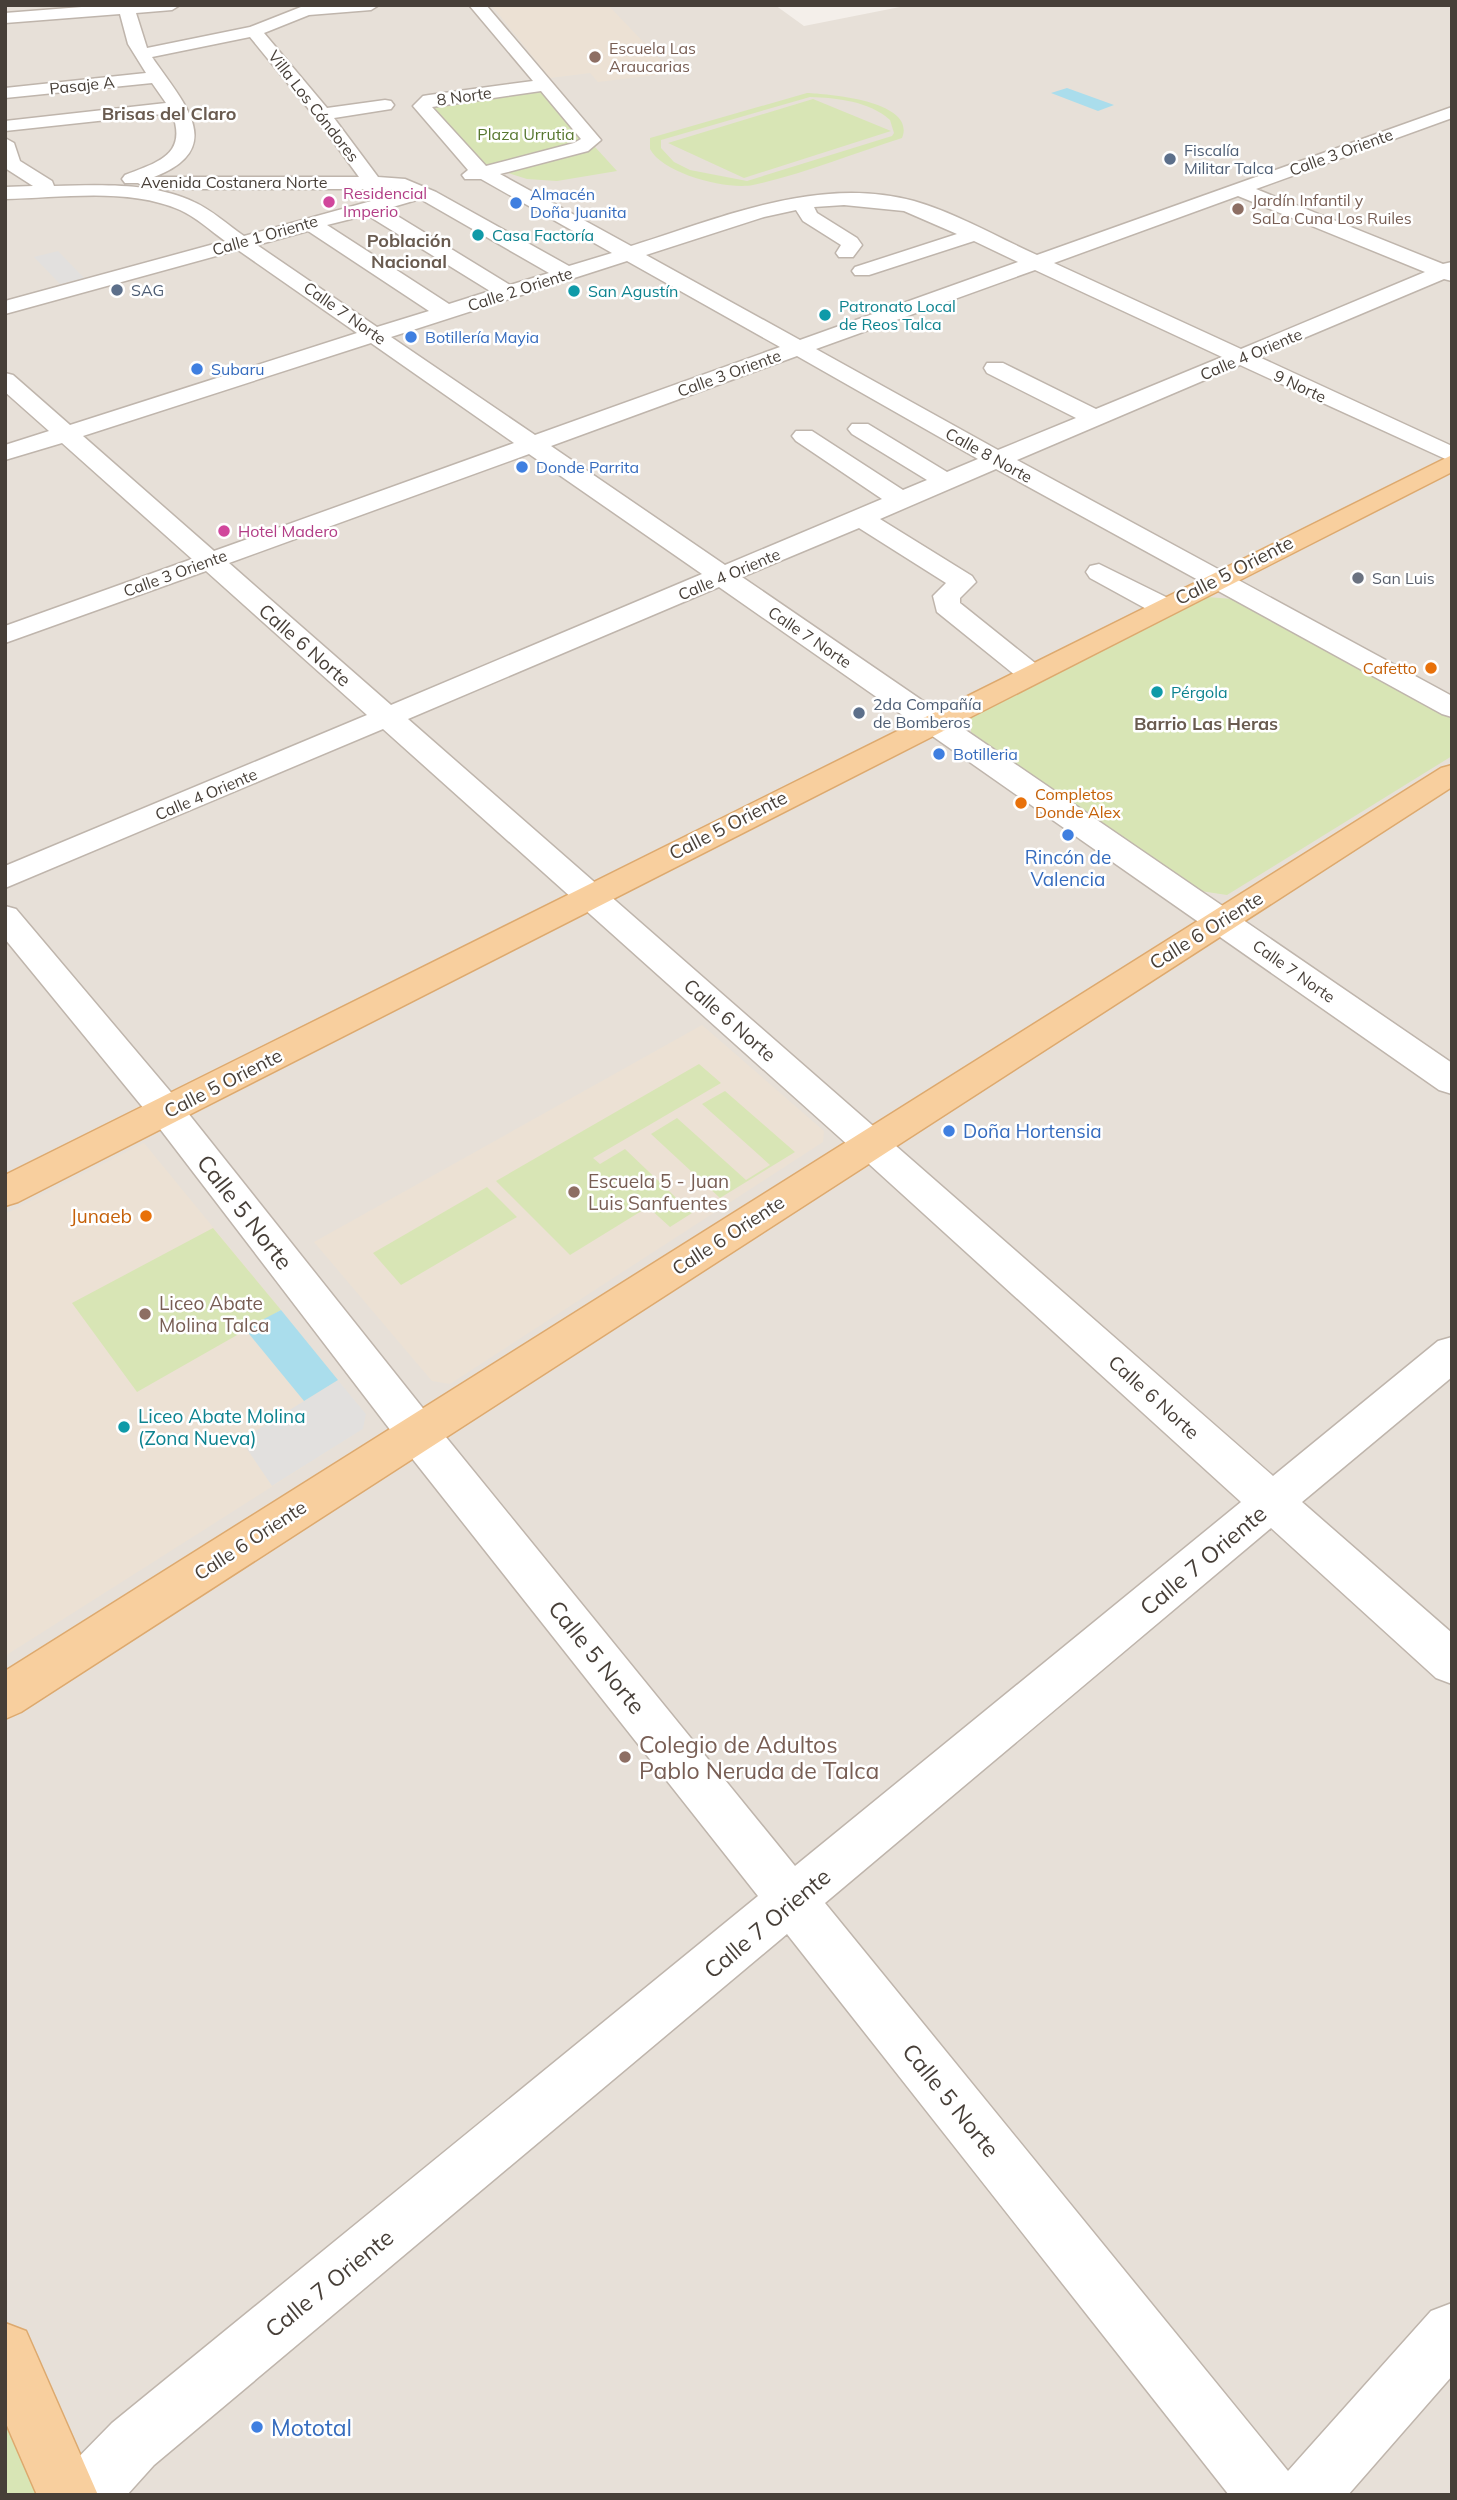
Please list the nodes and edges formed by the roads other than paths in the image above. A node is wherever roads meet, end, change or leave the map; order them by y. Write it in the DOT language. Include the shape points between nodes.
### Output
graph roads {
  1 [pos="172,5"];
  2 [pos="371,5"];
  3 [pos="477,5"];
  4 [pos="328,6"];
  5 [pos="127,9"];
  6 [pos="5,18"];
  7 [pos="254,31"];
  8 [pos="141,54"];
  9 [pos="158,77"];
  10 [pos="546,85"];
  11 [pos="5,93"];
  12 [pos="385,105"];
  13 [pos="179,107"];
  14 [pos="1452,112"];
  15 [pos="322,114"];
  16 [pos="1416,125"];
  17 [pos="5,126"];
  18 [pos="1440,134"];
  19 [pos="5,143"];
  20 [pos="483,172"];
  21 [pos="5,181"];
  22 [pos="372,182"];
  23 [pos="434,187"];
  24 [pos="120,188"];
  25 [pos="41,189"];
  26 [pos="1238,190"];
  27 [pos="5,193"];
  28 [pos="467,196"];
  29 [pos="492,197"];
  30 [pos="529,197"];
  31 [pos="166,198"];
  32 [pos="802,204"];
  33 [pos="368,207"];
  34 [pos="310,223"];
  35 [pos="973,235"];
  36 [pos="242,242"];
  37 [pos="846,253"];
  38 [pos="628,254"];
  39 [pos="1034,263"];
  40 [pos="862,271"];
  41 [pos="1449,271"];
  42 [pos="567,274"];
  43 [pos="508,293"];
  44 [pos="5,308"];
  45 [pos="446,312"];
  46 [pos="377,334"];
  47 [pos="797,348"];
  48 [pos="1240,359"];
  49 [pos="995,368"];
  50 [pos="5,380"];
  51 [pos="1097,419"];
  52 [pos="860,429"];
  53 [pos="65,433"];
  54 [pos="803,436"];
  55 [pos="531,445"];
  56 [pos="5,453"];
  57 [pos="1452,455"];
  58 [pos="998,460"];
  59 [pos="1452,462"];
  60 [pos="947,482"];
  61 [pos="902,501"];
  62 [pos="861,518"];
  63 [pos="210,561"];
  64 [pos="1099,572"];
  65 [pos="722,576"];
  66 [pos="1215,580"];
  67 [pos="1162,606"];
  68 [pos="5,635"];
  69 [pos="1030,673"];
  70 [pos="1452,708"];
  71 [pos="387,718"];
  72 [pos="934,721"];
  73 [pos="1452,774"];
  74 [pos="5,878"];
  75 [pos="589,895"];
  76 [pos="5,917"];
  77 [pos="1221,921"];
  78 [pos="1452,1081"];
  79 [pos="167,1112"];
  80 [pos="871,1144"];
  81 [pos="5,1192"];
  82 [pos="1452,1353"];
  83 [pos="418,1433"];
  84 [pos="1272,1503"];
  85 [pos="1452,1663"];
  86 [pos="5,1697"];
  87 [pos="793,1901"];
  88 [pos="1452,2332"];
  89 [pos="5,2352"];
  90 [pos="68,2495"];
  91 [pos="85,2495"];
  92 [pos="1268,2495"];
  93 [pos="1307,2495"];
  1 -- 5 [label="street"];
  2 -- 4 [label="street, Villa Los Cóndores"];
  3 -- 10 [label="street"];
  4 -- 7 [label="street, Villa Los Cóndores"];
  5 -- 6 [label="street"];
  5 -- 8 [label="street"];
  7 -- 8 [label="street, Villa Los Cóndores"];
  7 -- 15 [label="street, Villa Los Cóndores"];
  8 -- 9 [label="street"];
  9 -- 11 [label="street, Pasaje A"];
  9 -- 13 [label="street"];
  10 -- 20 [label="street" via="590,136 591,143"];
  10 -- 20 [label="street, 8 Norte" via="423,103 439,127"];
  12 -- 15 [label="street"];
  13 -- 17 [label="street"];
  13 -- 24 [label="street" via="188,139 177,158"];
  14 -- 16 [label="street, Calle 3 Oriente"];
  15 -- 22 [label="street, Villa Los Cóndores"];
  16 -- 18 [label="street"];
  16 -- 26 [label="street, Calle 3 Oriente"];
  19 -- 25 [label="street" via="12,164"];
  20 -- 23 [label="street"];
  20 -- 30 [label="street, 8 Norte"];
  21 -- 25 [label="street, Avenida Costanera Norte"];
  22 -- 23 [label="street, Avenida Costanera Norte"];
  22 -- 24 [label="street, Avenida Costanera Norte"];
  23 -- 28 [label="street, Calle 1 Oriente"];
  23 -- 33 [label="street, Calle 1 Oriente"];
  23 -- 42 [label="street"];
  24 -- 25 [label="street, Avenida Costanera Norte"];
  24 -- 31 [label="street, Avenida Costanera Norte"];
  25 -- 27 [label="street, Avenida Costanera Norte"];
  26 -- 39 [label="street, Calle 3 Oriente"];
  26 -- 41 [label="street"];
  29 -- 30 [label="street"];
  30 -- 38 [label="street, Calle 8 Norte"];
  31 -- 36 [label="street, Calle 7 Norte" via="189,206"];
  32 -- 35 [label="street, Calle 2 Oriente" via="896,201"];
  32 -- 37 [label="street" via="810,217 850,242"];
  32 -- 38 [label="street, Calle 2 Oriente" via="757,213"];
  33 -- 34 [label="street, Calle 1 Oriente"];
  33 -- 43 [label="street"];
  34 -- 36 [label="street, Calle 1 Oriente"];
  34 -- 45 [label="street"];
  35 -- 39 [label="street, Calle 2 Oriente"];
  35 -- 40 [label="street"];
  36 -- 44 [label="street, Calle 1 Oriente"];
  36 -- 46 [label="street, Calle 7 Norte"];
  38 -- 42 [label="street, Calle 2 Oriente"];
  38 -- 47 [label="street, Calle 8 Norte"];
  39 -- 47 [label="street, Calle 3 Oriente"];
  39 -- 48 [label="street, 9 Norte"];
  41 -- 48 [label="street, Calle 4 Oriente"];
  42 -- 43 [label="street, Calle 2 Oriente"];
  43 -- 45 [label="street, Calle 2 Oriente"];
  45 -- 46 [label="street, Calle 2 Oriente"];
  46 -- 53 [label="street, Calle 2 Oriente"];
  46 -- 55 [label="street, Calle 7 Norte"];
  47 -- 55 [label="street, Calle 3 Oriente"];
  47 -- 58 [label="street, Calle 8 Norte"];
  48 -- 51 [label="street, Calle 4 Oriente"];
  48 -- 57 [label="street, 9 Norte"];
  49 -- 51 [label="street"];
  50 -- 53 [label="street, Calle 6 Norte"];
  51 -- 58 [label="street, Calle 4 Oriente"];
  52 -- 60 [label="street"];
  53 -- 56 [label="street, Calle 2 Oriente"];
  53 -- 63 [label="street, Calle 6 Norte"];
  54 -- 61 [label="street"];
  55 -- 63 [label="street, Calle 3 Oriente"];
  55 -- 65 [label="street, Calle 7 Norte"];
  58 -- 60 [label="street, Calle 4 Oriente"];
  58 -- 66 [label="street, Calle 8 Norte"];
  59 -- 66 [label="main road, Calle 5 Oriente"];
  60 -- 61 [label="street, Calle 4 Oriente"];
  61 -- 62 [label="street, Calle 4 Oriente"];
  62 -- 65 [label="street, Calle 4 Oriente"];
  62 -- 69 [label="street" via="963,582 946,596 947,607"];
  63 -- 68 [label="street, Calle 3 Oriente"];
  63 -- 71 [label="street, Calle 6 Norte"];
  64 -- 67 [label="street"];
  65 -- 71 [label="street, Calle 4 Oriente"];
  65 -- 72 [label="street, Calle 7 Norte"];
  66 -- 67 [label="main road, Calle 5 Oriente"];
  66 -- 70 [label="street, Calle 8 Norte"];
  67 -- 69 [label="main road, Calle 5 Oriente"];
  69 -- 72 [label="main road, Calle 5 Oriente"];
  71 -- 74 [label="street, Calle 4 Oriente"];
  71 -- 75 [label="street, Calle 6 Norte"];
  72 -- 75 [label="main road, Calle 5 Oriente"];
  72 -- 77 [label="street, Calle 7 Norte"];
  73 -- 77 [label="main road, Calle 6 Oriente"];
  75 -- 79 [label="main road, Calle 5 Oriente"];
  75 -- 80 [label="street, Calle 6 Norte"];
  76 -- 79 [label="street, Calle 5 Norte"];
  77 -- 78 [label="street, Calle 7 Norte"];
  77 -- 80 [label="main road, Calle 6 Oriente"];
  79 -- 81 [label="main road, Calle 5 Oriente"];
  79 -- 83 [label="street, Calle 5 Norte"];
  80 -- 83 [label="main road, Calle 6 Oriente"];
  80 -- 84 [label="street, Calle 6 Norte"];
  82 -- 84 [label="street, Calle 7 Oriente"];
  83 -- 86 [label="main road, Calle 6 Oriente"];
  83 -- 87 [label="street, Calle 5 Norte"];
  84 -- 85 [label="street, Calle 6 Norte"];
  84 -- 87 [label="street, Calle 7 Oriente"];
  87 -- 91 [label="street, Calle 7 Oriente" via="133,2444"];
  87 -- 92 [label="street, Calle 5 Norte"];
  88 -- 93 [label="street"];
  89 -- 90 [label="main road"];
}
